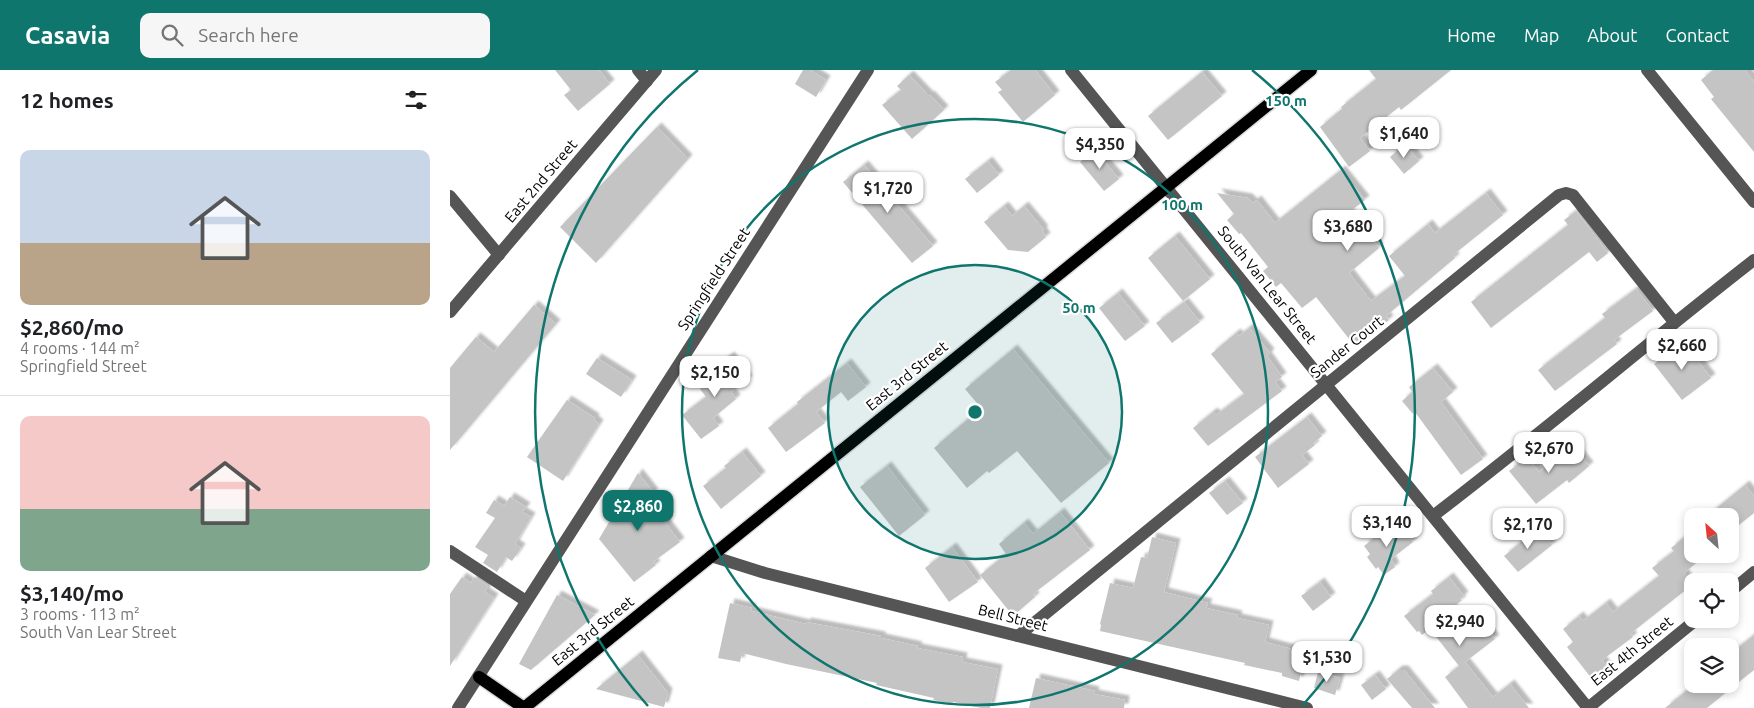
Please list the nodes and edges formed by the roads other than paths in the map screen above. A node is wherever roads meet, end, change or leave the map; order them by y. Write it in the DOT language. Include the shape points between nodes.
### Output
graph roads {
  1 [pos="638,70"];
  2 [pos="656,70"];
  3 [pos="868,70"];
  4 [pos="1072,70"];
  5 [pos="1311,70"];
  6 [pos="1647,70"];
  7 [pos="647,80"];
  8 [pos="1167,187"];
  9 [pos="450,196"];
  10 [pos="1754,202"];
  11 [pos="499,255"];
  12 [pos="1754,260"];
  13 [pos="450,312"];
  14 [pos="1674,322"];
  15 [pos="1326,384"];
  16 [pos="1433,516"];
  17 [pos="450,551"];
  18 [pos="711,556"];
  19 [pos="1754,572"];
  20 [pos="1739,584"];
  21 [pos="526,601"];
  22 [pos="1686,628"];
  23 [pos="1018,636"];
  24 [pos="479,677"];
  25 [pos="458,708"];
  26 [pos="524,708"];
  27 [pos="1307,708"];
  28 [pos="1588,708"];
  1 -- 7 [label="street"];
  2 -- 7 [label="street, East 2nd Street"];
  3 -- 21 [label="street, Springfield Street"];
  4 -- 8 [label="street, South Van Lear Street"];
  5 -- 8 [label="main road, East 3rd Street"];
  6 -- 10 [label="street"];
  7 -- 11 [label="street, East 2nd Street"];
  8 -- 15 [label="street, South Van Lear Street"];
  8 -- 18 [label="main road, East 3rd Street"];
  9 -- 11 [label="street"];
  11 -- 13 [label="street, East 2nd Street"];
  12 -- 14 [label="street"];
  14 -- 15 [label="street, Sander Court" via="1573,195 1566,193 1559,195"];
  14 -- 16 [label="street" via="1511,457"];
  15 -- 16 [label="street, South Van Lear Street"];
  15 -- 23 [label="street, Sander Court"];
  16 -- 28 [label="street, South Van Lear Street"];
  17 -- 21 [label="street"];
  18 -- 23 [label="street, Bell Street" via="765,574"];
  18 -- 26 [label="main road, East 3rd Street"];
  19 -- 20 [label="street"];
  21 -- 24 [label="street, Springfield Street"];
  22 -- 28 [label="street, East 4th Street"];
  23 -- 27 [label="street, Bell Street"];
  24 -- 25 [label="street, Springfield Street"];
  24 -- 26 [label="main road"];
}
